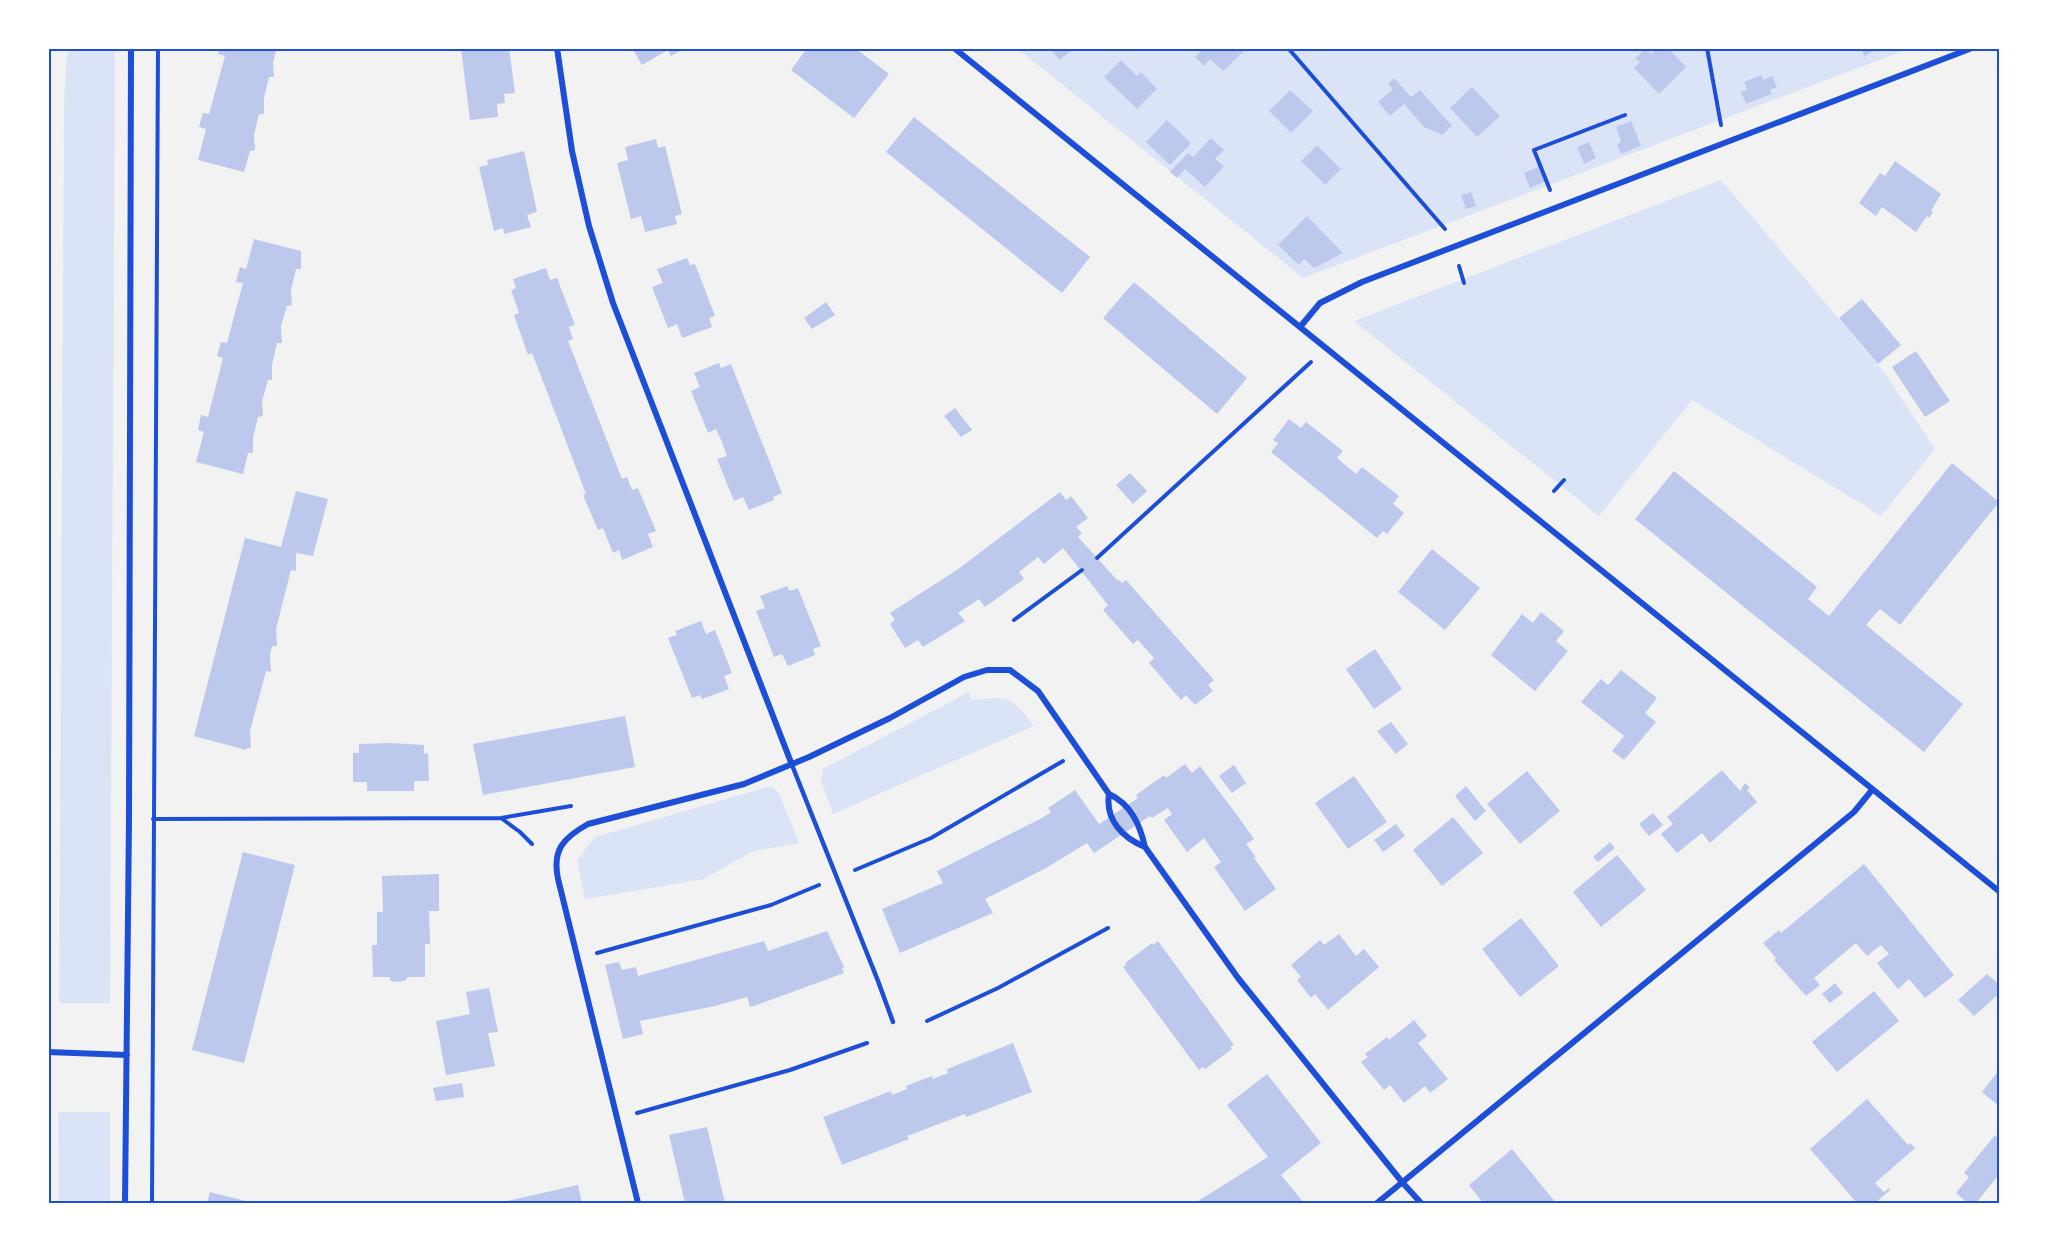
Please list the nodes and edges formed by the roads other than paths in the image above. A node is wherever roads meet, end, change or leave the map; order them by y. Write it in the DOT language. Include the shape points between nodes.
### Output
graph roads {
  1 [pos="131,48"];
  2 [pos="557,48"];
  3 [pos="954,48"];
  4 [pos="1972,48"];
  5 [pos="1300,327"];
  6 [pos="792,765"];
  7 [pos="1872,790"];
  8 [pos="1109,794"];
  9 [pos="1145,847"];
  10 [pos="2000,891"];
  11 [pos="893,1022"];
  12 [pos="48,1052"];
  13 [pos="127,1055"];
  14 [pos="1402,1182"];
  15 [pos="125,1203"];
  16 [pos="638,1203"];
  17 [pos="1377,1203"];
  18 [pos="1421,1203"];
  1 -- 13 [label="street"];
  2 -- 6 [label="street" via="572,151 589,226 613,303"];
  3 -- 5 [label="street"];
  4 -- 5 [label="street" via="1362,282 1320,303"];
  5 -- 7 [label="street"];
  6 -- 8 [label="street" via="964,677 987,670 1010,670 1038,691"];
  6 -- 11 [label="lane"];
  6 -- 16 [label="street" via="744,784 588,824 562,844 555,864 558,879"];
  7 -- 10 [label="street"];
  7 -- 14 [label="street" via="1854,812"];
  8 -- 9 [label="street" via="1127,806 1139,824"];
  8 -- 9 [label="street" via="1107,807 1122,834"];
  9 -- 14 [label="street" via="1238,978"];
  12 -- 13 [label="street"];
  13 -- 15 [label="street"];
  14 -- 17 [label="street"];
  14 -- 18 [label="street"];
}
